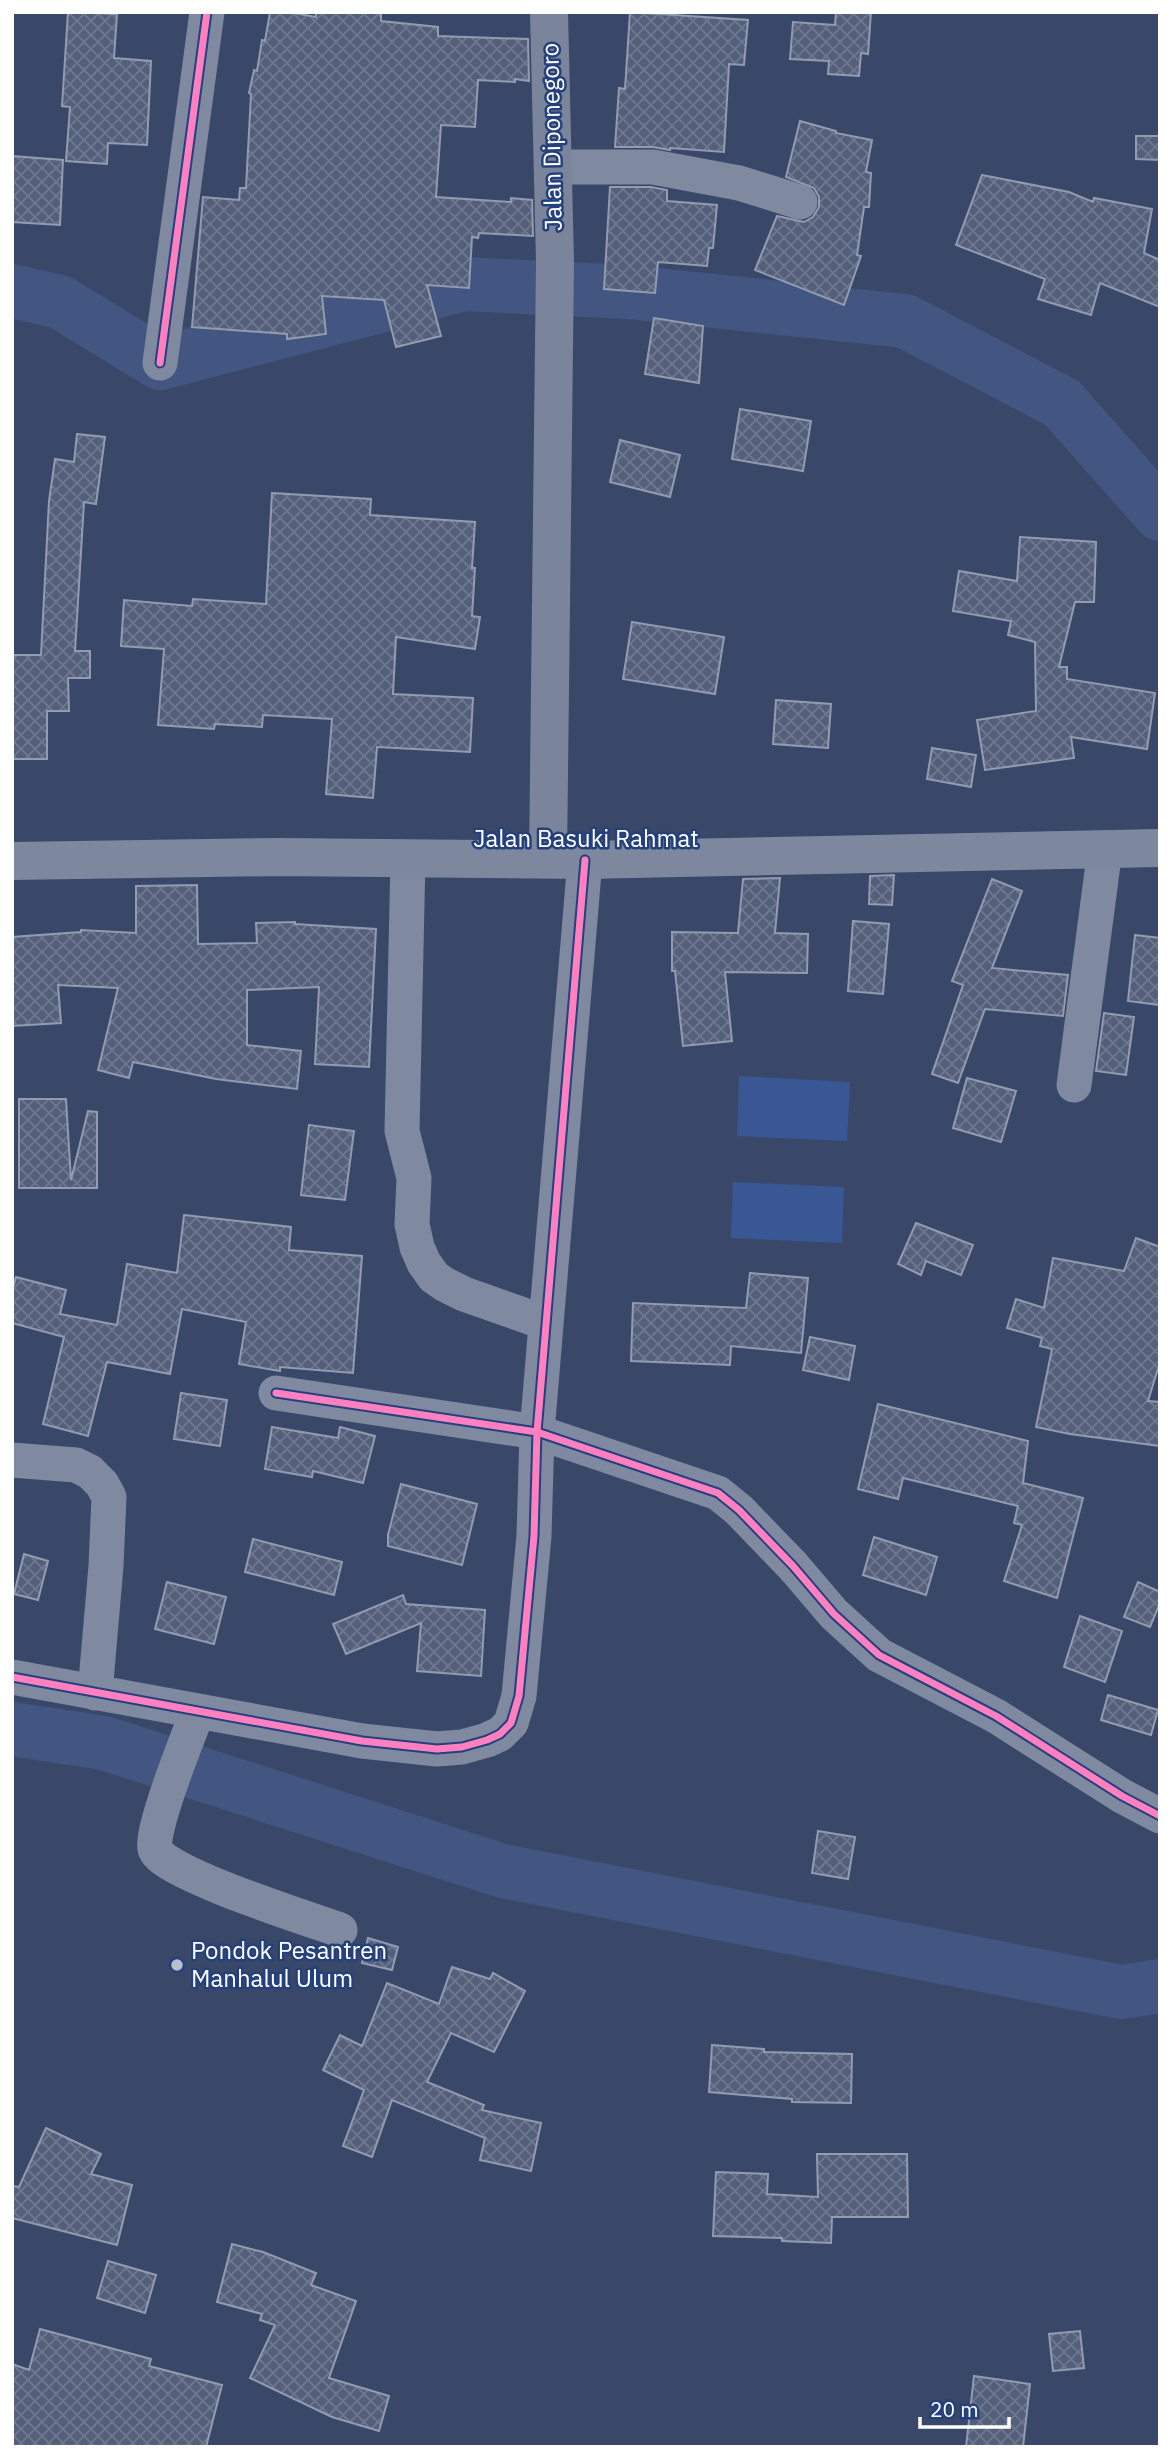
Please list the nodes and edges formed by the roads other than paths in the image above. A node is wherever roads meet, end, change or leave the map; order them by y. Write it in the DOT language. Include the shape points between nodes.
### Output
graph roads {
  1 [pos="206,12"];
  2 [pos="549,12"];
  3 [pos="552,167"];
  4 [pos="800,202"];
  5 [pos="160,363"];
  6 [pos="1160,848"];
  7 [pos="1105,849"];
  8 [pos="408,858"];
  9 [pos="567,860"];
  10 [pos="12,861"];
  11 [pos="1074,1085"];
  12 [pos="546,1323"];
  13 [pos="276,1393"];
  14 [pos="537,1432"];
  15 [pos="12,1460"];
  16 [pos="12,1677"];
  17 [pos="95,1693"];
  18 [pos="198,1711"];
  19 [pos="1160,1816"];
  20 [pos="340,1930"];
  1 -- 5 [label="street"];
  2 -- 3 [label="main road, Jalan Diponegoro"];
  3 -- 4 [label="street" via="653,167 739,183"];
  3 -- 9 [label="main road, Jalan Diponegoro"];
  6 -- 7 [label="main road, Jalan Basuki Rahmat"];
  7 -- 9 [label="main road, Jalan Basuki Rahmat"];
  7 -- 11 [label="street"];
  8 -- 9 [label="main road, Jalan Basuki Rahmat"];
  8 -- 10 [label="main road, Jalan Basuki Rahmat"];
  8 -- 12 [label="street" via="402,1131 414,1178 412,1224 417,1247 434,1277 444,1284"];
  9 -- 12 [label="street"];
  12 -- 14 [label="street"];
  13 -- 14 [label="street"];
  14 -- 18 [label="street" via="534,1536 519,1696 515,1716 500,1734 462,1747 436,1749 362,1741"];
  14 -- 19 [label="street" via="718,1493 879,1655 996,1716"];
  15 -- 17 [label="street" via="76,1465 90,1472 109,1497"];
  16 -- 17 [label="street"];
  17 -- 18 [label="street"];
  18 -- 20 [label="street" via="155,1837 157,1854 215,1885"];
}
